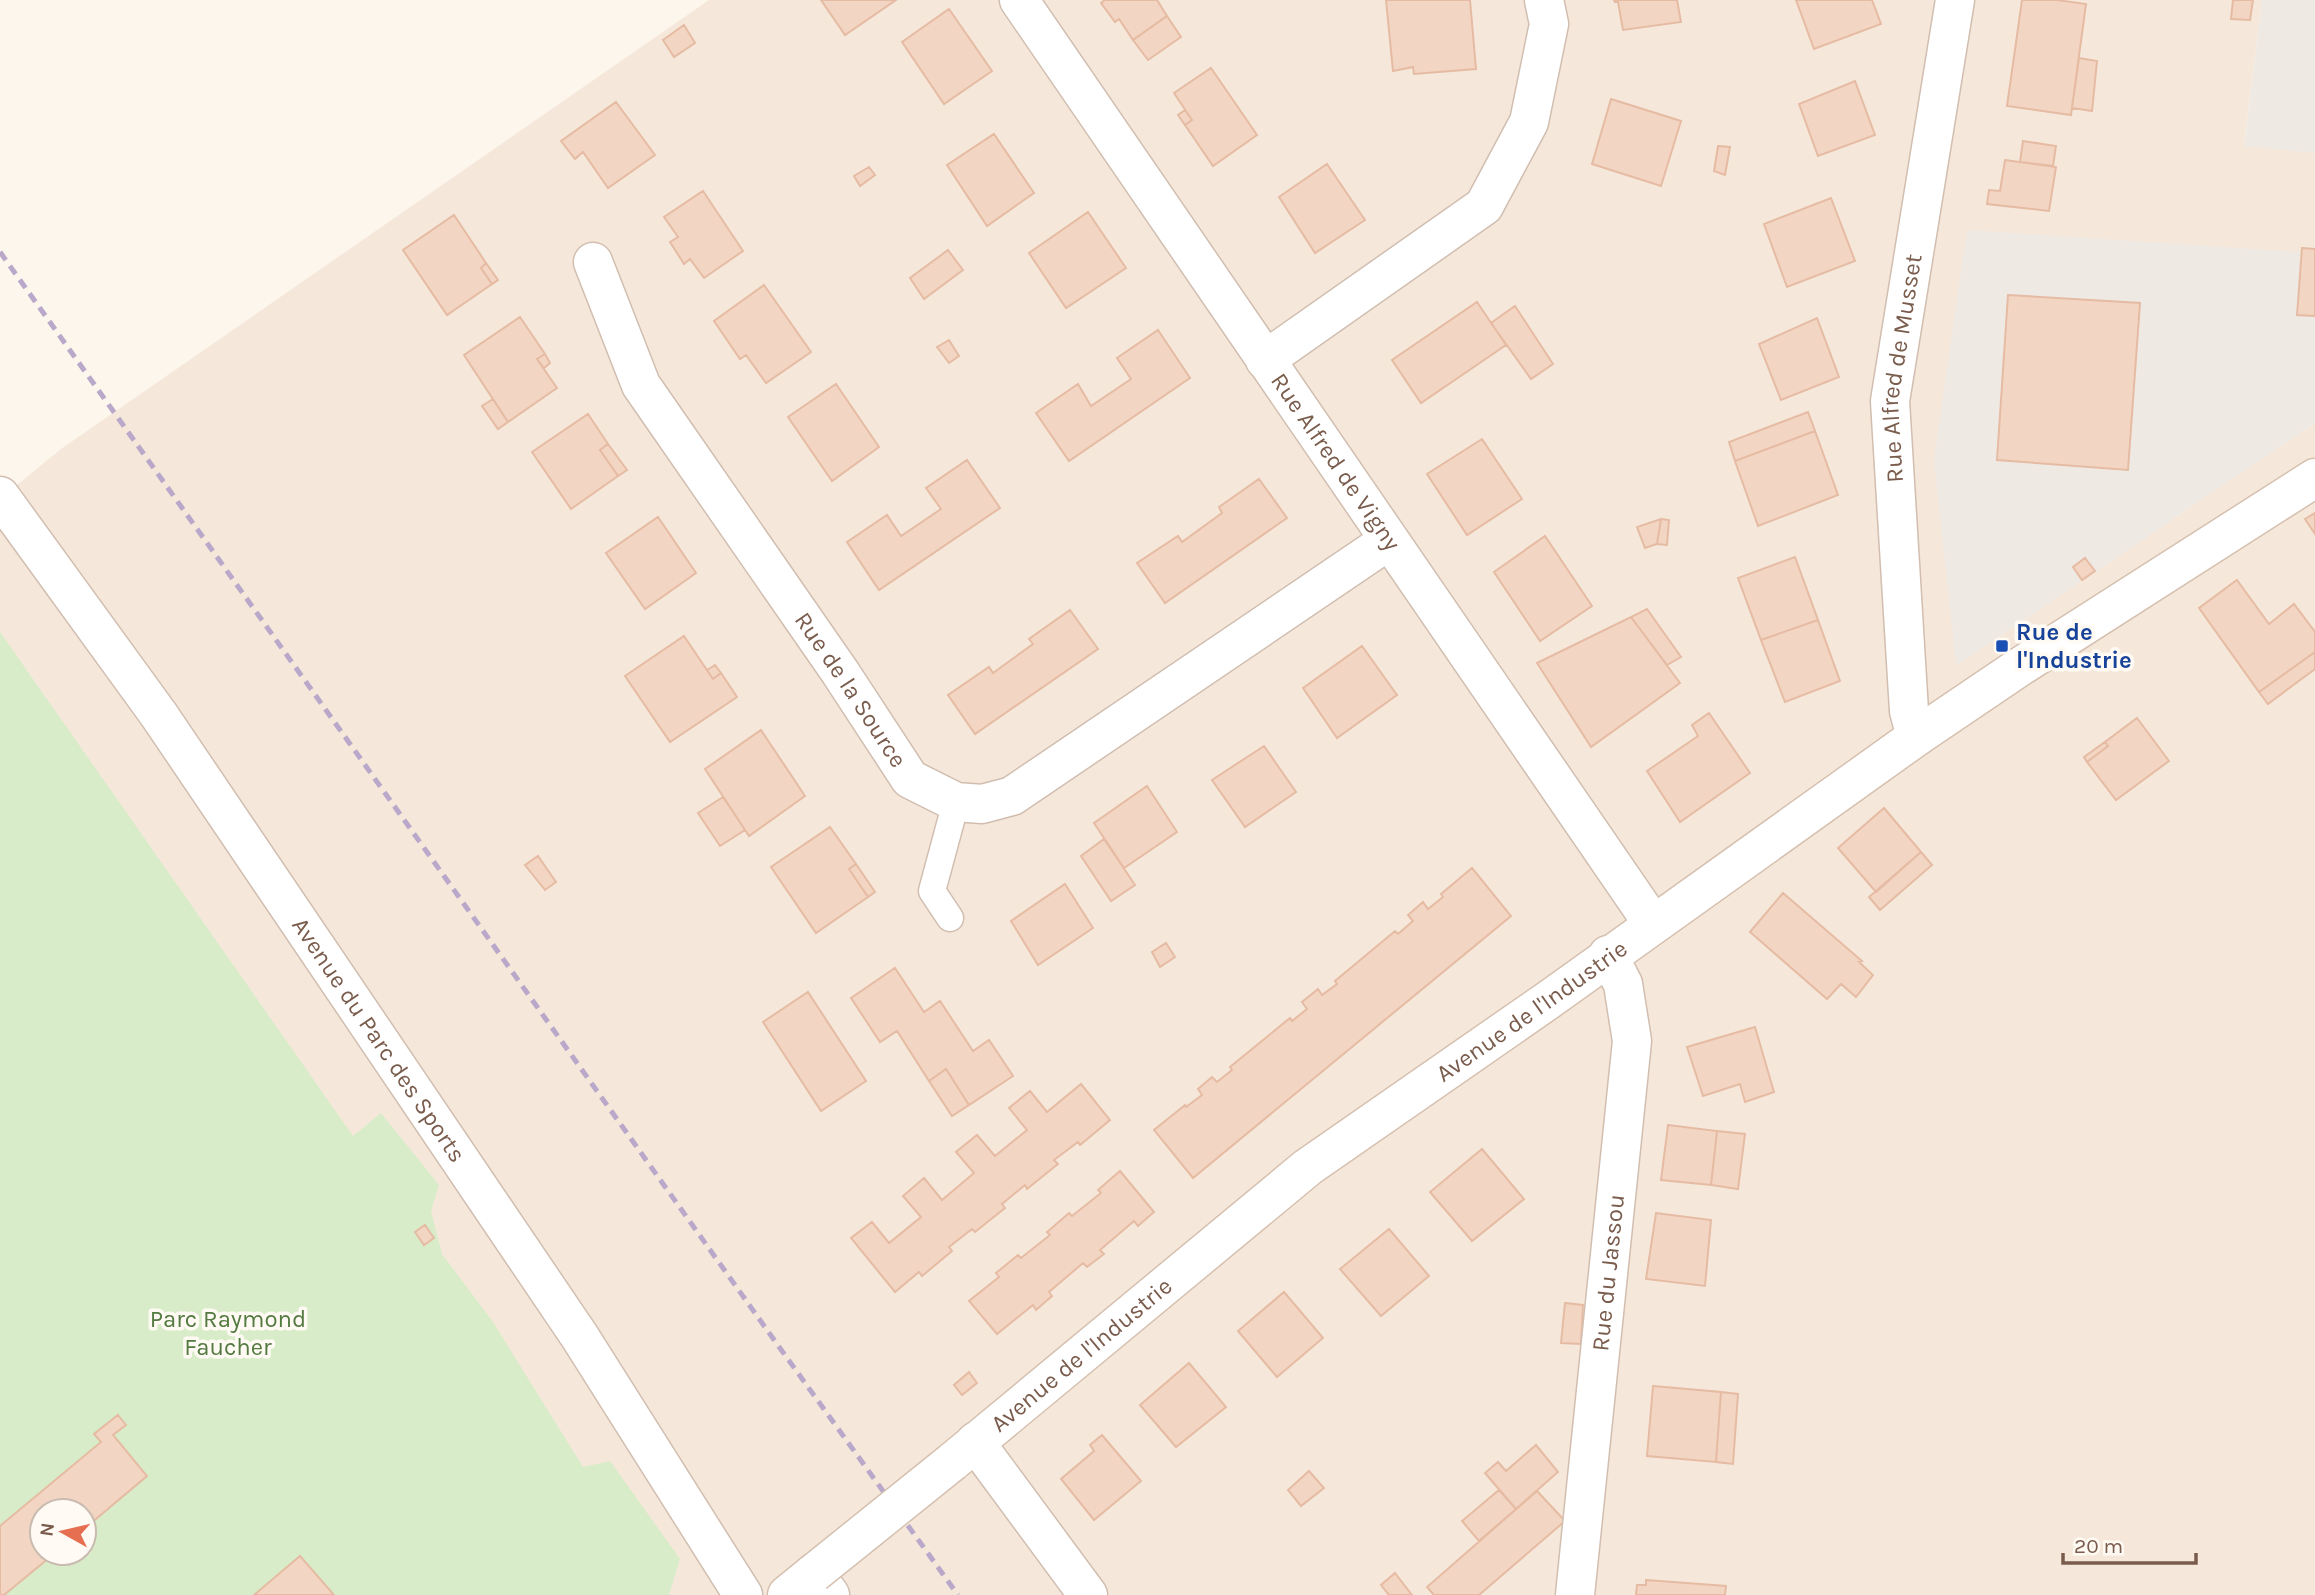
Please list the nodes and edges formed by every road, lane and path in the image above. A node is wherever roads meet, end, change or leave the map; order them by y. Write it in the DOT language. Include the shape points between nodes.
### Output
graph roads {
  1 [pos="1019,0"];
  2 [pos="1544,0"];
  3 [pos="1955,0"];
  4 [pos="593,262"];
  5 [pos="1265,360"];
  6 [pos="2315,478"];
  7 [pos="0,496"];
  8 [pos="1388,541"];
  9 [pos="1916,737"];
  10 [pos="956,802"];
  11 [pos="950,918"];
  12 [pos="1653,924"];
  13 [pos="1608,955"];
  14 [pos="964,1452"];
  15 [pos="811,1588"];
  16 [pos="743,1595"];
  17 [pos="1088,1595"];
  18 [pos="1575,1595"];
  1 -- 5 [label="street, Rue Alfred de Vigny"];
  2 -- 5 [label="street" via="1549,24 1530,122 1484,206"];
  3 -- 9 [label="street, Rue Alfred de Musset" via="1890,401 1909,711"];
  4 -- 10 [label="street, Rue de la Source" via="641,385 910,779"];
  5 -- 8 [label="street, Rue Alfred de Vigny"];
  6 -- 9 [label="street, Avenue de l'Industrie"];
  7 -- 16 [label="street, Avenue du Parc des Sports" via="159,715 580,1337"];
  8 -- 10 [label="street, Rue de la Source" via="1012,796 982,804"];
  8 -- 12 [label="street, Rue Alfred de Vigny"];
  9 -- 12 [label="street, Avenue de l'Industrie"];
  10 -- 11 [label="lane" via="932,891"];
  12 -- 13 [label="street, Avenue de l'Industrie"];
  13 -- 14 [label="street, Avenue de l'Industrie" via="1308,1167"];
  13 -- 18 [label="street, Rue du Jassou" via="1623,984 1632,1041"];
  14 -- 15 [label="street, Avenue de l'Industrie, bridge"];
  14 -- 17 [label="street"];
}
